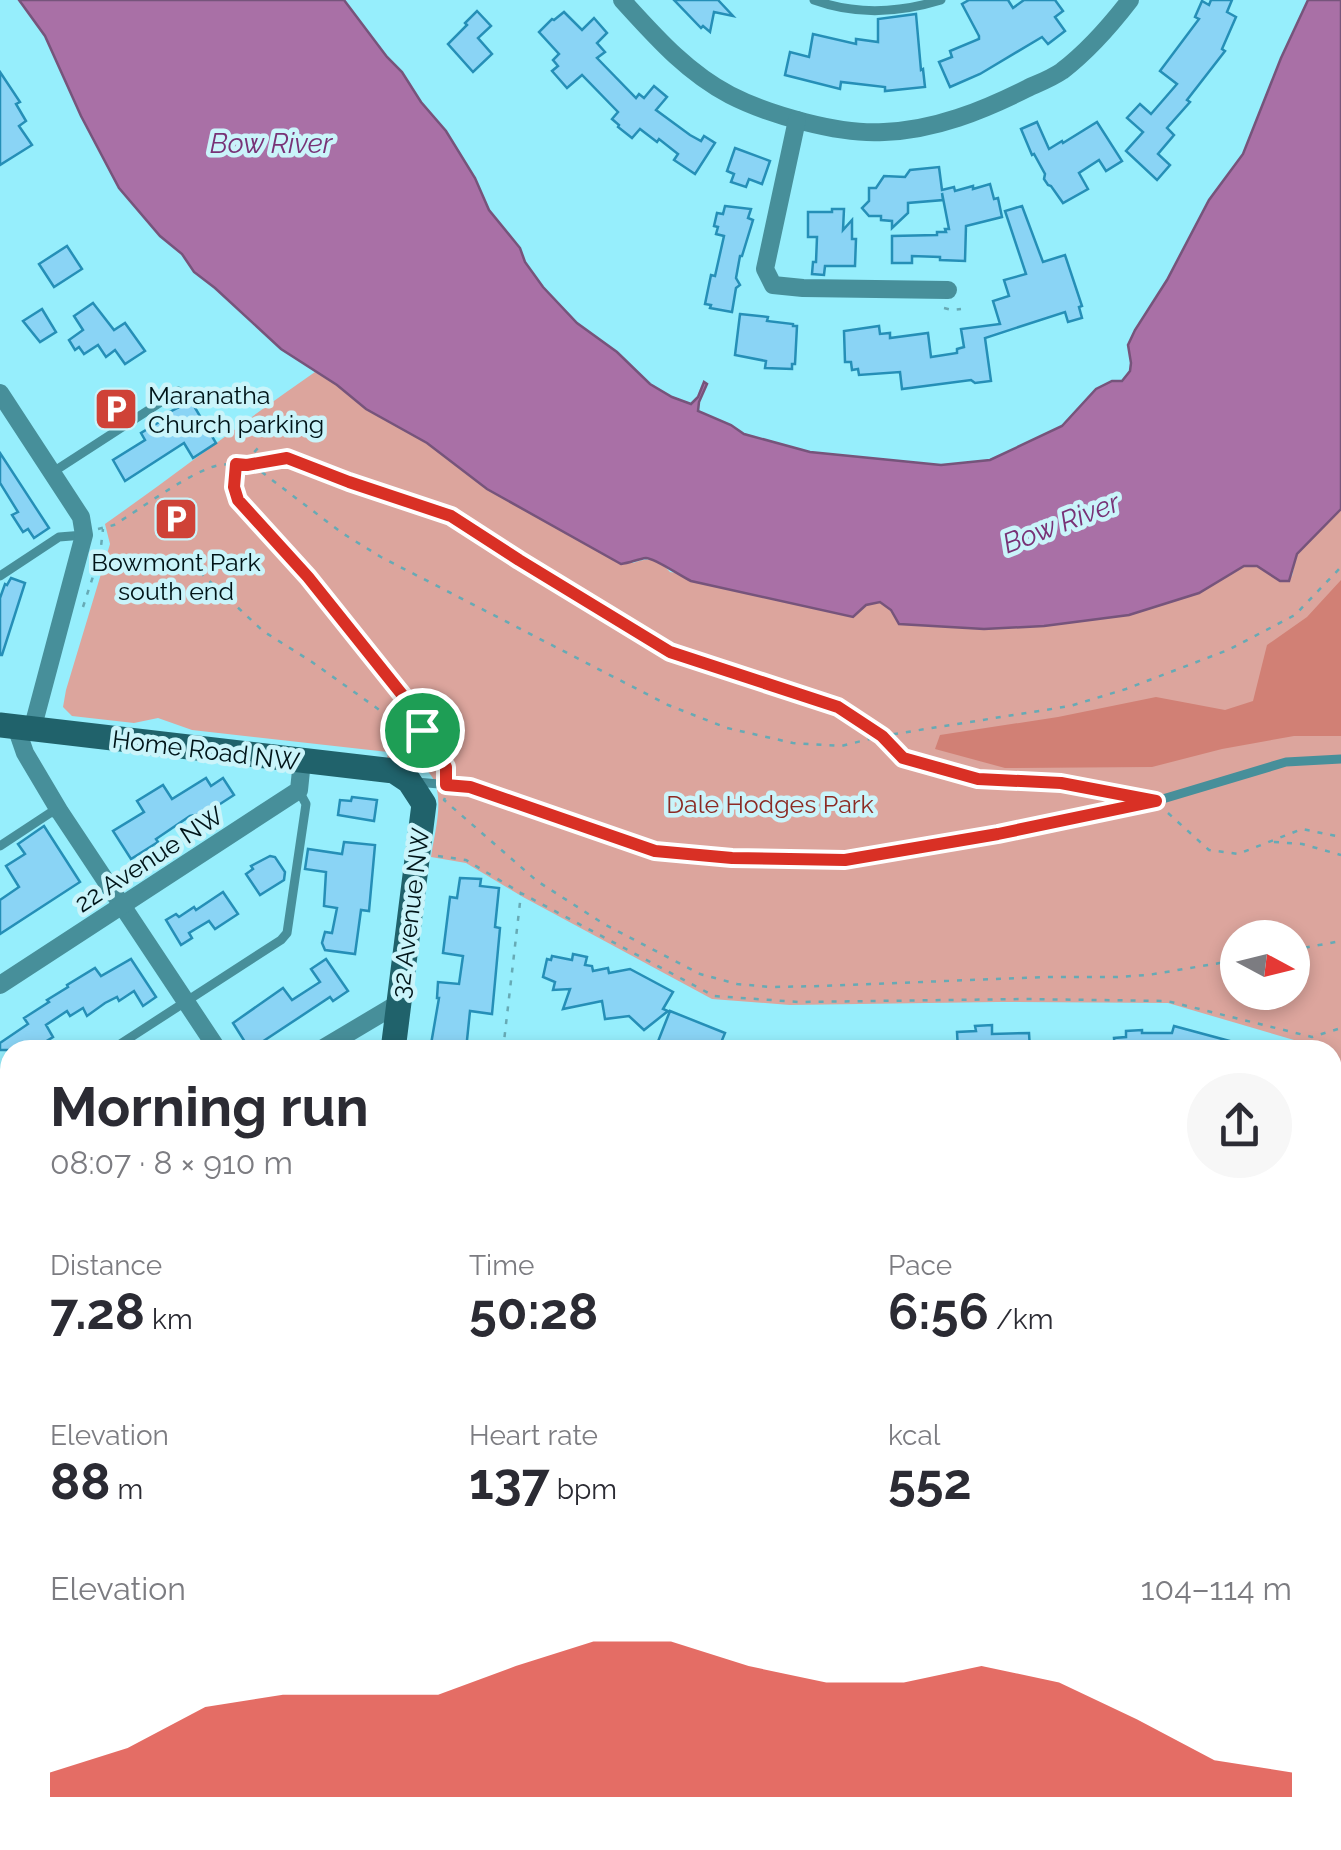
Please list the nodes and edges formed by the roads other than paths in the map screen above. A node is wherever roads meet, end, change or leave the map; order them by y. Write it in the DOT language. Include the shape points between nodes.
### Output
graph roads {
  1 [pos="814,0"];
  2 [pos="940,0"];
  3 [pos="1130,0"];
  4 [pos="625,1"];
  5 [pos="797,120"];
  6 [pos="943,296"];
  7 [pos="178,392"];
  8 [pos="0,393"];
  9 [pos="53,472"];
  10 [pos="95,531"];
  11 [pos="0,576"];
  12 [pos="16,727"];
  13 [pos="1341,759"];
  14 [pos="302,761"];
  15 [pos="409,781"];
  16 [pos="299,790"];
  17 [pos="60,812"];
  18 [pos="0,846"];
  19 [pos="122,908"];
  20 [pos="0,985"];
  21 [pos="185,1001"];
  22 [pos="399,1003"];
  23 [pos="126,1040"];
  24 [pos="211,1040"];
  25 [pos="337,1040"];
  26 [pos="394,1040"];
  1 -- 2 [label="lane" via="876,10"];
  3 -- 5 [label="street" via="1058,74 951,122 882,132"];
  4 -- 5 [label="street" via="678,60 730,94"];
  5 -- 6 [label="street" via="765,269 773,284"];
  7 -- 9 [label="lane"];
  8 -- 9 [label="street"];
  9 -- 10 [label="street"];
  10 -- 11 [label="lane" via="59,537"];
  10 -- 12 [label="street"];
  12 -- 14 [label="street, Home Road NW"];
  12 -- 17 [label="street"];
  13 -- 15 [label="lane" via="1286,762 1156,801 845,860 655,851 470,787"];
  14 -- 15 [label="street, Home Road NW" via="394,771"];
  14 -- 16 [label="street"];
  15 -- 22 [label="street, 32 Avenue NW" via="424,804"];
  16 -- 19 [label="street, 22 Avenue NW"];
  16 -- 21 [label="lane" via="306,804 287,933"];
  17 -- 18 [label="lane"];
  17 -- 19 [label="street"];
  19 -- 20 [label="street, 22 Avenue NW"];
  19 -- 21 [label="street"];
  21 -- 23 [label="lane"];
  21 -- 24 [label="street"];
  22 -- 25 [label="street"];
  22 -- 26 [label="street, 32 Avenue NW"];
}
